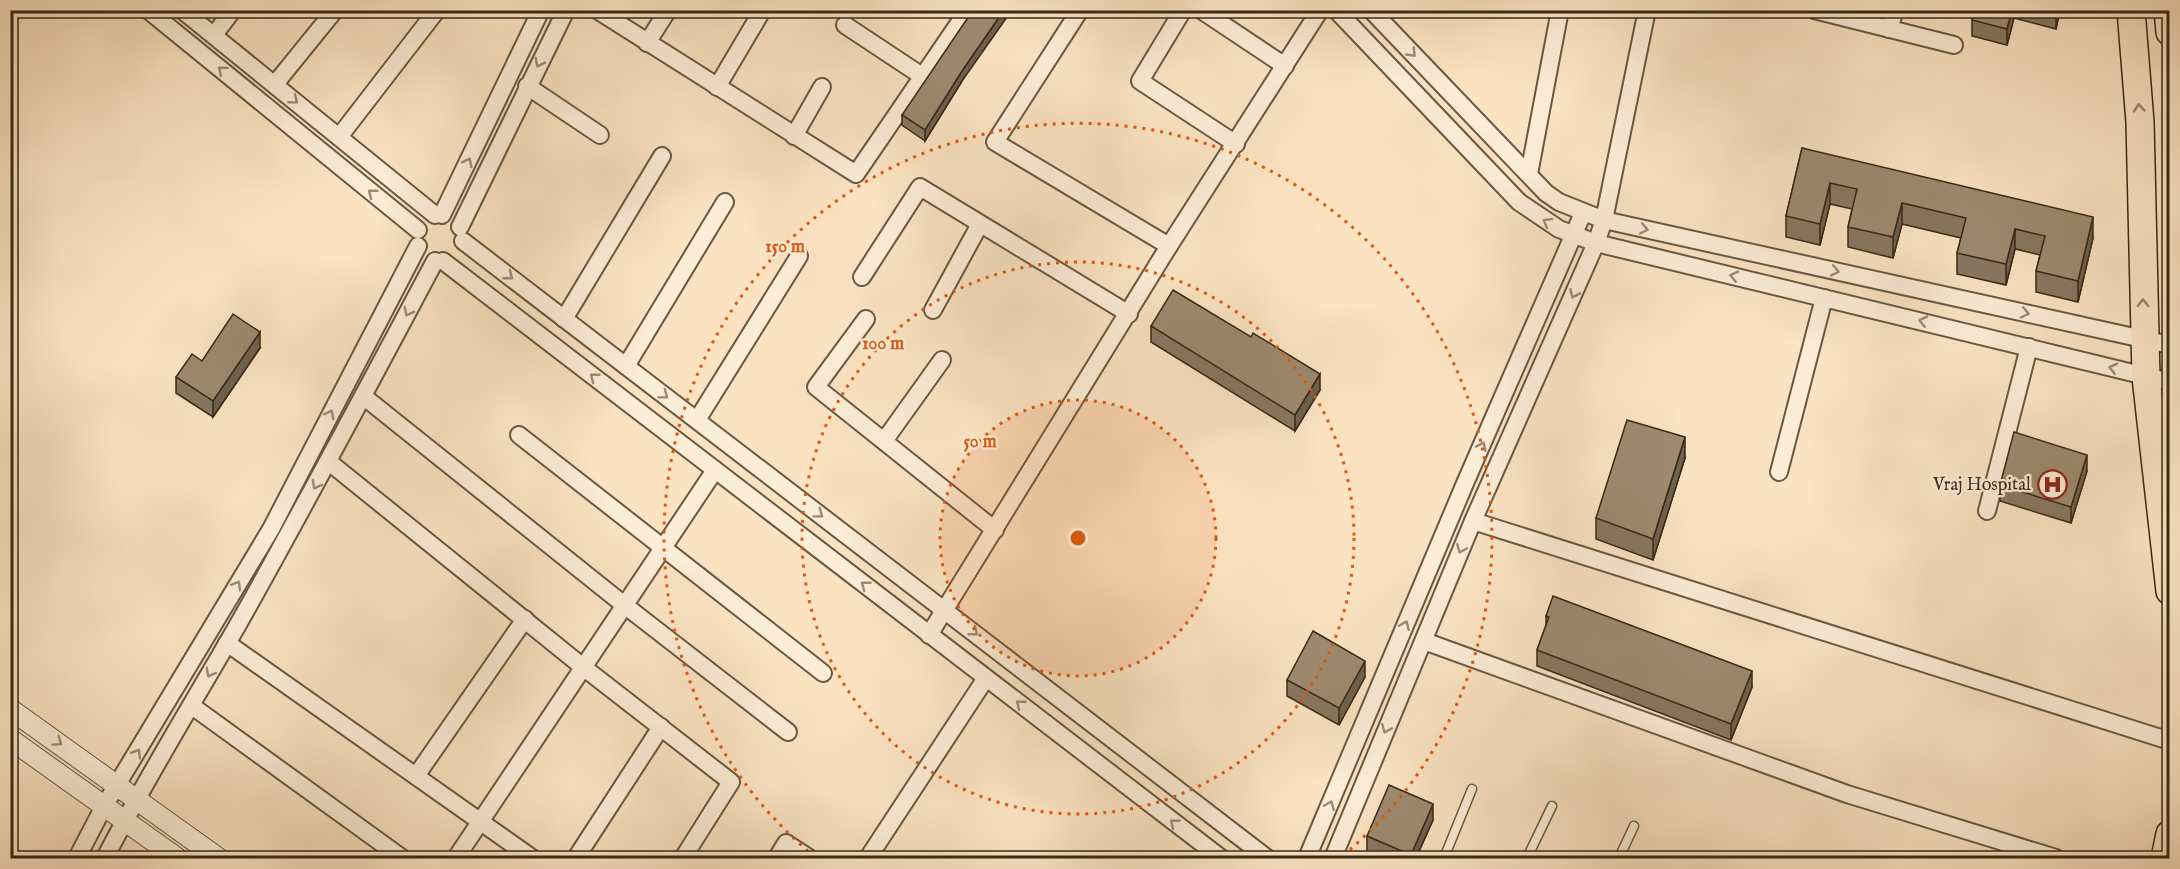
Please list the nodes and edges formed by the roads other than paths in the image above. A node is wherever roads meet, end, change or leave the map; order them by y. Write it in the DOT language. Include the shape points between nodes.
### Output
graph roads {
  1 [pos="148,10"];
  2 [pos="182,10"];
  3 [pos="233,10"];
  4 [pos="335,10"];
  5 [pos="437,10"];
  6 [pos="541,10"];
  7 [pos="566,10"];
  8 [pos="597,10"];
  9 [pos="668,10"];
  10 [pos="968,10"];
  11 [pos="1080,10"];
  12 [pos="1183,10"];
  13 [pos="1201,10"];
  14 [pos="1320,10"];
  15 [pos="1336,10"];
  16 [pos="1371,10"];
  17 [pos="1560,10"];
  18 [pos="1647,10"];
  19 [pos="1814,10"];
  20 [pos="1895,10"];
  21 [pos="2131,10"];
  22 [pos="2168,10"];
  23 [pos="759,16"];
  24 [pos="845,25"];
  25 [pos="1889,29"];
  26 [pos="2169,32"];
  27 [pos="214,35"];
  28 [pos="647,43"];
  29 [pos="1954,45"];
  30 [pos="1285,66"];
  31 [pos="922,76"];
  32 [pos="275,84"];
  33 [pos="527,86"];
  34 [pos="717,87"];
  35 [pos="822,87"];
  36 [pos="600,135"];
  37 [pos="794,136"];
  38 [pos="339,137"];
  39 [pos="1236,144"];
  40 [pos="662,156"];
  41 [pos="1529,174"];
  42 [pos="725,202"];
  43 [pos="1583,213"];
  44 [pos="438,215"];
  45 [pos="1604,220"];
  46 [pos="980,224"];
  47 [pos="461,234"];
  48 [pos="1574,236"];
  49 [pos="418,238"];
  50 [pos="1596,243"];
  51 [pos="1169,246"];
  52 [pos="798,256"];
  53 [pos="439,261"];
  54 [pos="862,277"];
  55 [pos="1824,298"];
  56 [pos="933,310"];
  57 [pos="1128,314"];
  58 [pos="564,318"];
  59 [pos="866,319"];
  60 [pos="2157,342"];
  61 [pos="2029,347"];
  62 [pos="942,360"];
  63 [pos="626,366"];
  64 [pos="2158,380"];
  65 [pos="363,396"];
  66 [pos="697,420"];
  67 [pos="519,435"];
  68 [pos="884,441"];
  69 [pos="329,462"];
  70 [pos="716,470"];
  71 [pos="1779,472"];
  72 [pos="1988,511"];
  73 [pos="1473,521"];
  74 [pos="995,530"];
  75 [pos="663,549"];
  76 [pos="2169,591"];
  77 [pos="623,604"];
  78 [pos="945,610"];
  79 [pos="525,619"];
  80 [pos="929,635"];
  81 [pos="1424,641"];
  82 [pos="227,643"];
  83 [pos="583,667"];
  84 [pos="822,673"];
  85 [pos="1384,674"];
  86 [pos="986,678"];
  87 [pos="1405,685"];
  88 [pos="192,706"];
  89 [pos="10,709"];
  90 [pos="661,727"];
  91 [pos="789,732"];
  92 [pos="10,739"];
  93 [pos="2169,741"];
  94 [pos="416,776"];
  95 [pos="118,785"];
  96 [pos="1472,789"];
  97 [pos="136,798"];
  98 [pos="1552,806"];
  99 [pos="103,808"];
  100 [pos="124,821"];
  101 [pos="481,821"];
  102 [pos="1634,826"];
  103 [pos="2169,834"];
  104 [pos="77,858"];
  105 [pos="105,858"];
  106 [pos="177,858"];
  107 [pos="218,858"];
  108 [pos="402,858"];
  109 [pos="456,858"];
  110 [pos="532,858"];
  111 [pos="576,858"];
  112 [pos="683,858"];
  113 [pos="777,858"];
  114 [pos="809,858"];
  115 [pos="868,858"];
  116 [pos="1221,858"];
  117 [pos="1267,858"];
  118 [pos="1307,858"];
  119 [pos="1333,858"];
  120 [pos="1444,858"];
  121 [pos="1527,858"];
  122 [pos="1619,858"];
  123 [pos="2056,858"];
  124 [pos="2165,858"];
  49 -- 1 [label="street, one-way"];
  2 -- 27 [label="street"];
  3 -- 27 [label="street"];
  4 -- 32 [label="street"];
  5 -- 38 [label="street"];
  44 -- 6 [label="street, one-way"];
  7 -- 33 [label="street, one-way"];
  8 -- 28 [label="street"];
  9 -- 28 [label="street"];
  10 -- 31 [label="street"];
  11 -- 51 [label="street" via="995,142"];
  12 -- 39 [label="street" via="1140,81"];
  13 -- 30 [label="street"];
  14 -- 30 [label="street"];
  48 -- 15 [label="street, one-way" via="1519,202"];
  16 -- 41 [label="street, one-way"];
  17 -- 41 [label="street"];
  18 -- 45 [label="street"];
  19 -- 25 [label="street"];
  20 -- 25 [label="street"];
  60 -- 21 [label="highway, one-way"];
  22 -- 26 [label="highway"];
  23 -- 34 [label="street"];
  24 -- 31 [label="street"];
  25 -- 29 [label="street"];
  27 -- 32 [label="street"];
  28 -- 34 [label="street"];
  30 -- 39 [label="street"];
  31 -- 37 [label="street" via="856,174"];
  32 -- 38 [label="street, one-way"];
  33 -- 36 [label="street"];
  33 -- 47 [label="street"];
  34 -- 37 [label="street"];
  35 -- 37 [label="street"];
  38 -- 44 [label="street"];
  39 -- 51 [label="street"];
  40 -- 58 [label="street"];
  41 -- 43 [label="street" via="1546,193"];
  42 -- 63 [label="street"];
  43 -- 45 [label="street"];
  43 -- 48 [label="street"];
  44 -- 47 [label="street" via="449,217"];
  44 -- 49 [label="street" via="422,223"];
  45 -- 50 [label="street"];
  45 -- 60 [label="street, one-way"];
  46 -- 54 [label="street" via="920,187"];
  46 -- 56 [label="street"];
  46 -- 57 [label="street"];
  47 -- 53 [label="street" via="456,254"];
  47 -- 58 [label="street, one-way"];
  48 -- 50 [label="street"];
  85 -- 48 [label="street, one-way"];
  49 -- 53 [label="street" via="422,253"];
  95 -- 49 [label="street, one-way" via="271,529"];
  55 -- 50 [label="street, one-way"];
  50 -- 73 [label="street, one-way"];
  51 -- 57 [label="street"];
  52 -- 66 [label="street"];
  53 -- 65 [label="street, one-way"];
  70 -- 53 [label="street, one-way"];
  61 -- 55 [label="street, one-way"];
  55 -- 71 [label="street"];
  57 -- 74 [label="street"];
  58 -- 63 [label="street"];
  59 -- 68 [label="street" via="816,387"];
  60 -- 64 [label="highway"];
  64 -- 61 [label="street, one-way"];
  61 -- 72 [label="street"];
  62 -- 68 [label="street"];
  63 -- 66 [label="street, one-way"];
  64 -- 76 [label="highway"];
  65 -- 69 [label="street"];
  65 -- 77 [label="street"];
  66 -- 78 [label="street, one-way"];
  67 -- 75 [label="street"];
  68 -- 74 [label="street"];
  69 -- 79 [label="street"];
  69 -- 82 [label="street, one-way"];
  70 -- 75 [label="street"];
  80 -- 70 [label="street, one-way"];
  73 -- 81 [label="street, one-way"];
  73 -- 93 [label="street"];
  74 -- 78 [label="street"];
  75 -- 77 [label="street"];
  75 -- 84 [label="street"];
  77 -- 83 [label="street"];
  77 -- 91 [label="street"];
  78 -- 80 [label="street"];
  78 -- 117 [label="street, one-way"];
  79 -- 83 [label="street"];
  79 -- 94 [label="street"];
  80 -- 86 [label="street"];
  81 -- 87 [label="street"];
  81 -- 123 [label="street" via="1847,794"];
  82 -- 88 [label="street, one-way"];
  82 -- 94 [label="street"];
  83 -- 90 [label="street"];
  83 -- 101 [label="street"];
  85 -- 87 [label="street"];
  118 -- 85 [label="street, one-way"];
  86 -- 115 [label="street"];
  116 -- 86 [label="street, one-way"];
  87 -- 119 [label="street, one-way"];
  88 -- 97 [label="street"];
  88 -- 108 [label="street"];
  89 -- 95 [label="street, one-way"];
  90 -- 111 [label="street"];
  90 -- 112 [label="street" via="731,782"];
  92 -- 99 [label="street"];
  94 -- 101 [label="street"];
  95 -- 97 [label="street"];
  95 -- 99 [label="street"];
  96 -- 120 [label="lane"];
  97 -- 100 [label="street"];
  97 -- 107 [label="street"];
  98 -- 121 [label="lane"];
  99 -- 100 [label="street"];
  99 -- 104 [label="street"];
  100 -- 105 [label="street"];
  100 -- 106 [label="street"];
  101 -- 109 [label="street"];
  101 -- 110 [label="street"];
  102 -- 122 [label="lane"];
  103 -- 124 [label="highway"];
  113 -- 114 [label="street" via="786,843"];
}
